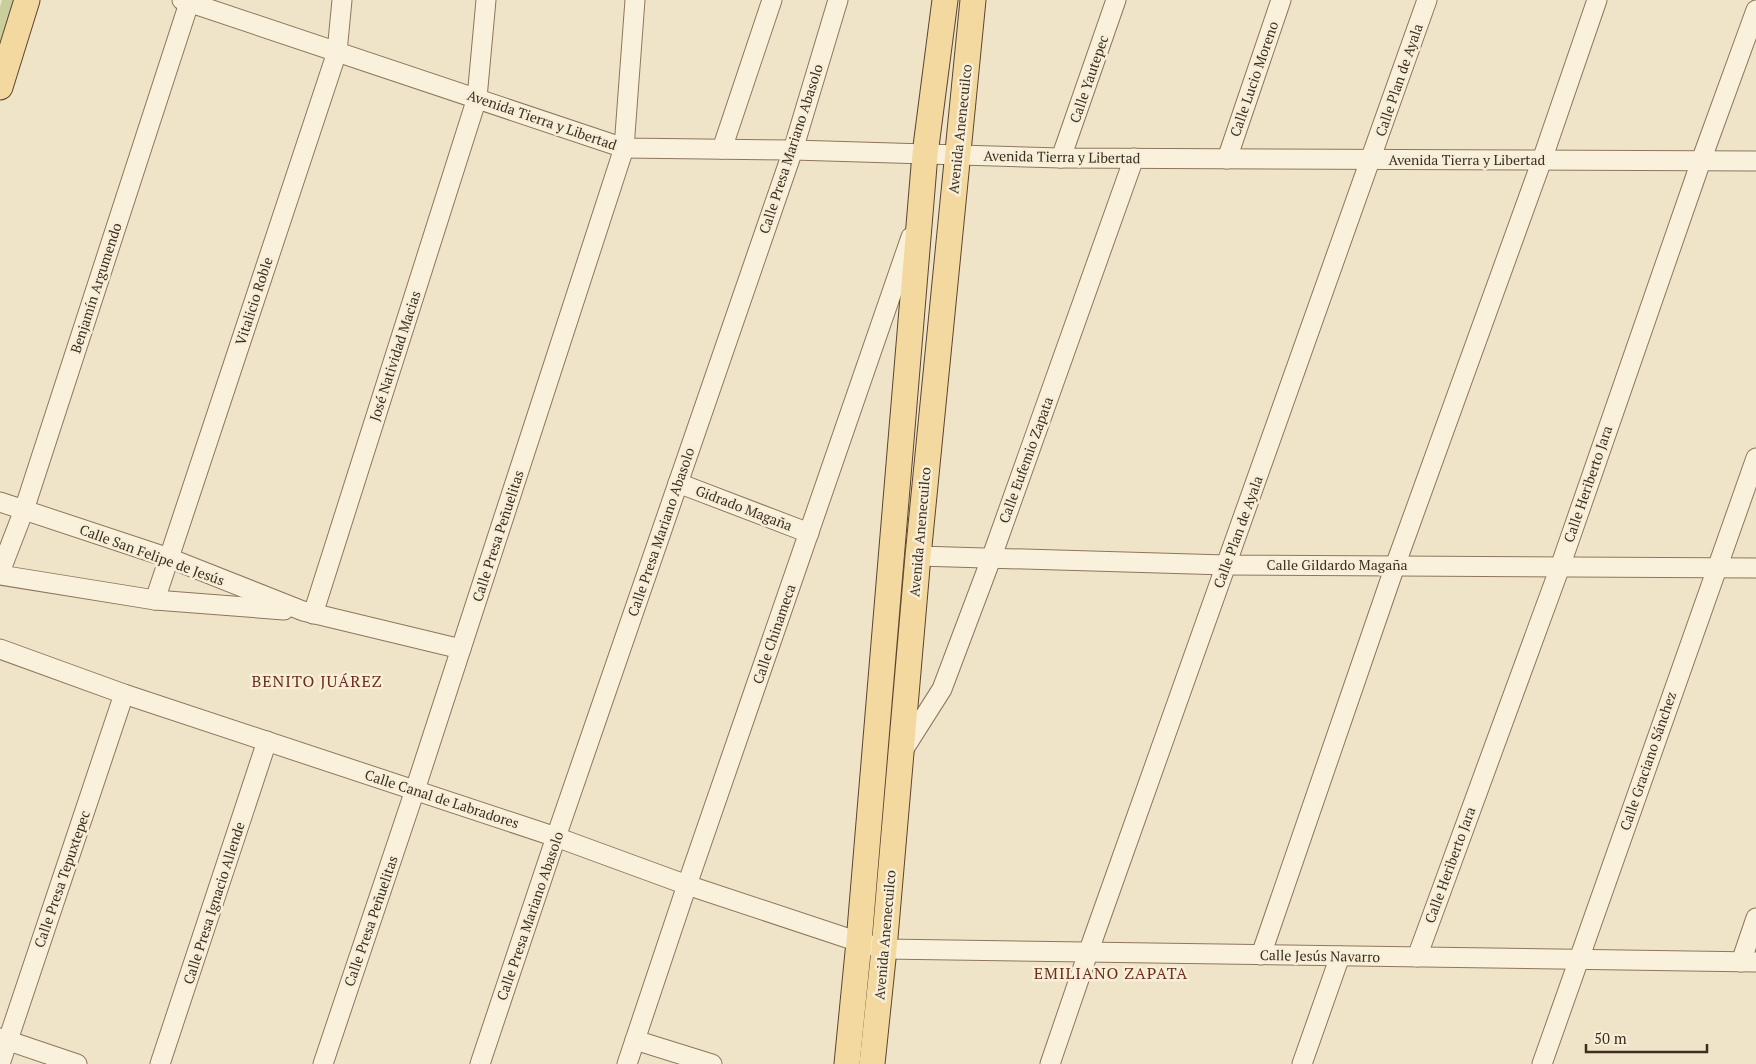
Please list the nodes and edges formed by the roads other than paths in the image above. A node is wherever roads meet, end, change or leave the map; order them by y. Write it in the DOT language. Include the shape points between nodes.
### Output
graph roads {
  1 [pos="27,0"];
  2 [pos="342,0"];
  3 [pos="486,0"];
  4 [pos="634,0"];
  5 [pos="772,0"];
  6 [pos="838,0"];
  7 [pos="945,0"];
  8 [pos="973,0"];
  9 [pos="1116,0"];
  10 [pos="1281,0"];
  11 [pos="1427,0"];
  12 [pos="1597,0"];
  13 [pos="187,1"];
  14 [pos="1756,10"];
  15 [pos="337,52"];
  16 [pos="0,87"];
  17 [pos="477,98"];
  18 [pos="624,148"];
  19 [pos="722,149"];
  20 [pos="793,150"];
  21 [pos="926,154"];
  22 [pos="957,156"];
  23 [pos="1061,158"];
  24 [pos="1134,158"];
  25 [pos="1227,159"];
  26 [pos="1372,159"];
  27 [pos="1542,160"];
  28 [pos="1701,161"];
  29 [pos="1756,161"];
  30 [pos="922,205"];
  31 [pos="1756,458"];
  32 [pos="678,483"];
  33 [pos="0,502"];
  34 [pos="24,510"];
  35 [pos="809,533"];
  36 [pos="918,556"];
  37 [pos="169,558"];
  38 [pos="991,558"];
  39 [pos="1226,565"];
  40 [pos="1395,566"];
  41 [pos="1560,567"];
  42 [pos="1716,568"];
  43 [pos="1756,568"];
  44 [pos="0,573"];
  45 [pos="155,600"];
  46 [pos="308,612"];
  47 [pos="0,649"];
  48 [pos="461,649"];
  49 [pos="124,694"];
  50 [pos="267,741"];
  51 [pos="901,754"];
  52 [pos="415,790"];
  53 [pos="556,837"];
  54 [pos="687,885"];
  55 [pos="1756,918"];
  56 [pos="859,942"];
  57 [pos="884,949"];
  58 [pos="1088,953"];
  59 [pos="1261,955"];
  60 [pos="1340,956"];
  61 [pos="1416,957"];
  62 [pos="1579,959"];
  63 [pos="1748,962"];
  64 [pos="4,1039"];
  65 [pos="635,1040"];
  66 [pos="0,1064"];
  67 [pos="77,1064"];
  68 [pos="160,1064"];
  69 [pos="324,1064"];
  70 [pos="480,1064"];
  71 [pos="627,1064"];
  72 [pos="712,1064"];
  73 [pos="847,1064"];
  74 [pos="872,1064"];
  75 [pos="1050,1064"];
  76 [pos="1302,1064"];
  77 [pos="1542,1064"];
  1 -- 16 [label="main road"];
  2 -- 15 [label="street, Vitalicio Roble"];
  3 -- 17 [label="street, José Natividad Macias"];
  4 -- 18 [label="street, Calle Presa Peñuelitas"];
  5 -- 19 [label="street"];
  6 -- 20 [label="street, Calle Presa Mariano Abasolo"];
  7 -- 21 [label="main road, Avenida Anenecuilco"];
  8 -- 22 [label="main road, Avenida Anenecuilco"];
  9 -- 23 [label="street, Calle Yautepec"];
  10 -- 25 [label="street, Calle Lucio Moreno"];
  11 -- 26 [label="street, Calle Plan de Ayala"];
  12 -- 27 [label="street"];
  13 -- 15 [label="street, Avenida Tierra y Libertad"];
  13 -- 34 [label="street, Benjamín Argumendo"];
  14 -- 28 [label="street, Calle Heriberto Jara"];
  15 -- 17 [label="street, Avenida Tierra y Libertad"];
  15 -- 37 [label="street, Vitalicio Roble"];
  17 -- 18 [label="street, Avenida Tierra y Libertad"];
  17 -- 46 [label="street, José Natividad Macias"];
  18 -- 19 [label="street, Avenida Tierra y Libertad"];
  18 -- 48 [label="street, Calle Presa Peñuelitas"];
  19 -- 20 [label="street, Avenida Tierra y Libertad"];
  20 -- 21 [label="street, Avenida Tierra y Libertad"];
  20 -- 32 [label="street, Calle Presa Mariano Abasolo"];
  21 -- 22 [label="street, Avenida Tierra y Libertad"];
  21 -- 30 [label="main road, Avenida Anenecuilco"];
  22 -- 23 [label="street, Avenida Tierra y Libertad"];
  22 -- 36 [label="main road, Avenida Anenecuilco"];
  23 -- 24 [label="street, Avenida Tierra y Libertad"];
  24 -- 25 [label="street, Avenida Tierra y Libertad"];
  24 -- 38 [label="street, Calle Eufemio Zapata"];
  25 -- 26 [label="street, Avenida Tierra y Libertad"];
  26 -- 27 [label="street, Avenida Tierra y Libertad"];
  26 -- 39 [label="street, Calle Plan de Ayala"];
  27 -- 28 [label="street, Avenida Tierra y Libertad"];
  27 -- 40 [label="street"];
  28 -- 29 [label="street, Avenida Tierra y Libertad"];
  28 -- 41 [label="street, Calle Heriberto Jara"];
  30 -- 35 [label="street, Calle Chinameca"];
  30 -- 56 [label="main road, Avenida Anenecuilco"];
  31 -- 42 [label="street, Calle Graciano Sánchez"];
  32 -- 35 [label="street, Gidrado Magaña"];
  32 -- 53 [label="street, Calle Presa Mariano Abasolo"];
  33 -- 34 [label="street, Calle San Felipe de Jesús"];
  34 -- 37 [label="street, Calle San Felipe de Jesús"];
  34 -- 44 [label="street, Benjamín Argumendo"];
  35 -- 54 [label="street, Calle Chinameca"];
  36 -- 38 [label="street, Calle Gildardo Magaña"];
  36 -- 51 [label="main road, Avenida Anenecuilco"];
  37 -- 45 [label="street, Vitalicio Roble"];
  37 -- 46 [label="street, Calle San Felipe de Jesús"];
  38 -- 39 [label="street, Calle Gildardo Magaña"];
  38 -- 51 [label="street, Calle Eufemio Zapata" via="942,689"];
  39 -- 40 [label="street, Calle Gildardo Magaña"];
  39 -- 58 [label="street, Calle Plan de Ayala"];
  40 -- 41 [label="street, Calle Gildardo Magaña"];
  40 -- 59 [label="street"];
  41 -- 42 [label="street, Calle Gildardo Magaña"];
  41 -- 61 [label="street, Calle Heriberto Jara"];
  42 -- 43 [label="street, Calle Gildardo Magaña"];
  42 -- 62 [label="street, Calle Graciano Sánchez"];
  44 -- 45 [label="street, Calle San Felipe de Jesús"];
  45 -- 46 [label="street, Calle San Felipe de Jesús"];
  46 -- 48 [label="street, Calle San Felipe de Jesús"];
  47 -- 49 [label="street, Calle Canal de Labradores"];
  48 -- 52 [label="street, Calle Presa Peñuelitas"];
  49 -- 50 [label="street, Calle Canal de Labradores"];
  49 -- 64 [label="street, Calle Presa Tepuxtepec"];
  50 -- 52 [label="street, Calle Canal de Labradores"];
  50 -- 68 [label="street, Calle Presa Ignacio Allende"];
  51 -- 57 [label="main road, Avenida Anenecuilco"];
  52 -- 53 [label="street, Calle Canal de Labradores"];
  52 -- 69 [label="street, Calle Presa Peñuelitas"];
  53 -- 54 [label="street, Calle Canal de Labradores"];
  53 -- 70 [label="street, Calle Presa Mariano Abasolo"];
  54 -- 56 [label="street, Calle Canal de Labradores"];
  54 -- 65 [label="street, Calle Chinameca"];
  55 -- 63 [label="street"];
  56 -- 57 [label="street, Calle Canal de Labradores"];
  56 -- 73 [label="main road, Avenida Anenecuilco"];
  57 -- 58 [label="street, Calle Jesús Navarro"];
  57 -- 74 [label="main road, Avenida Anenecuilco"];
  58 -- 59 [label="street, Calle Jesús Navarro"];
  58 -- 75 [label="street, Calle Plan de Ayala"];
  59 -- 60 [label="street, Calle Jesús Navarro"];
  60 -- 61 [label="street, Calle Jesús Navarro"];
  60 -- 76 [label="street"];
  61 -- 62 [label="street, Calle Jesús Navarro"];
  62 -- 63 [label="street, Calle Jesús Navarro"];
  62 -- 77 [label="street, Calle Graciano Sánchez"];
  64 -- 66 [label="street, Calle Presa Tepuxtepec"];
  64 -- 67 [label="street"];
  65 -- 71 [label="street, Calle Chinameca"];
  65 -- 72 [label="street"];
}
